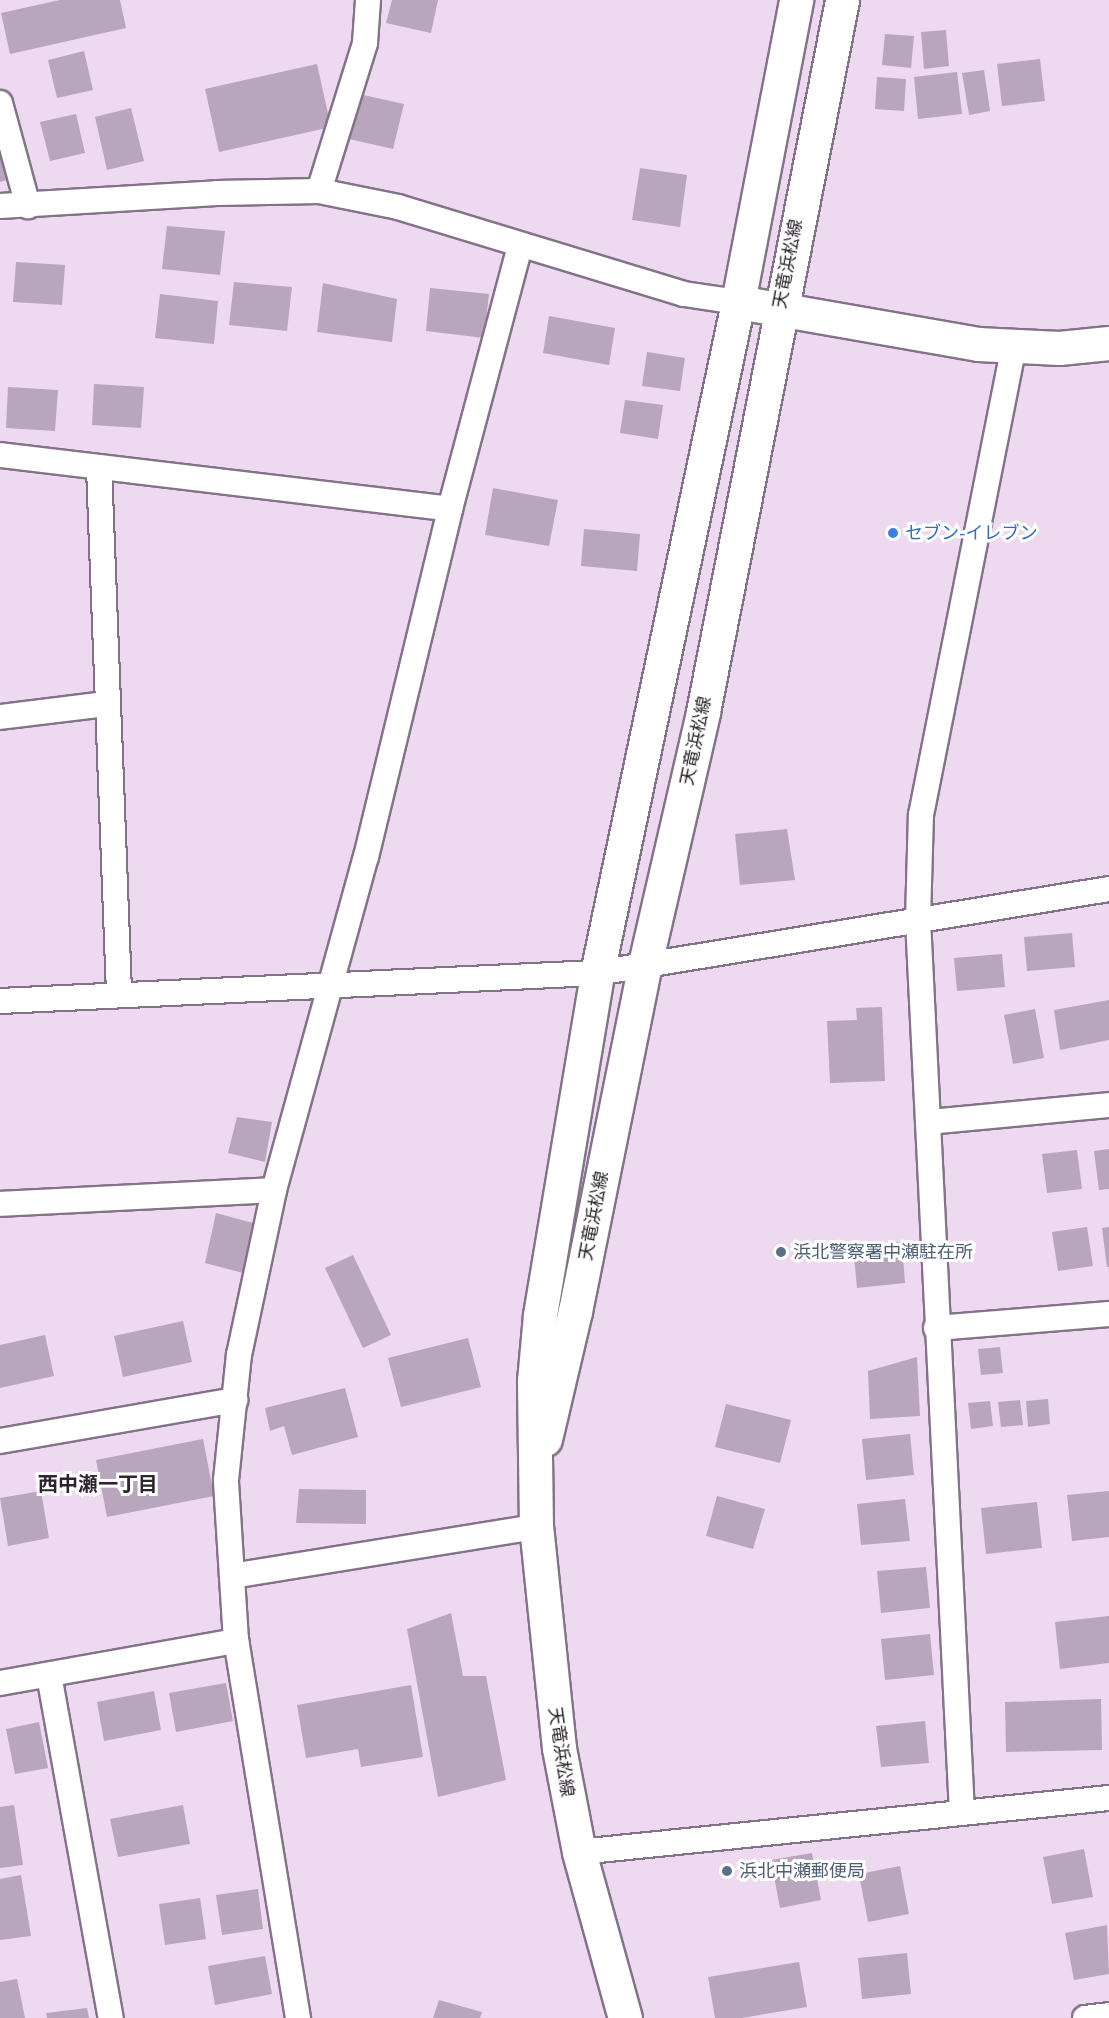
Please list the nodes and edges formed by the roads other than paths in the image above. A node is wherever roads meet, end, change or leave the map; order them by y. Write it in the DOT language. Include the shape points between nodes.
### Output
graph roads {
  1 [pos="368,0"];
  2 [pos="796,0"];
  3 [pos="842,0"];
  4 [pos="0,103"];
  5 [pos="319,191"];
  6 [pos="0,206"];
  7 [pos="28,206"];
  8 [pos="520,246"];
  9 [pos="738,302"];
  10 [pos="779,310"];
  11 [pos="1109,343"];
  12 [pos="1014,347"];
  13 [pos="0,455"];
  14 [pos="99,467"];
  15 [pos="450,509"];
  16 [pos="106,704"];
  17 [pos="0,717"];
  18 [pos="1109,888"];
  19 [pos="918,920"];
  20 [pos="645,964"];
  21 [pos="597,973"];
  22 [pos="331,983"];
  23 [pos="119,993"];
  24 [pos="0,1001"];
  25 [pos="1109,1105"];
  26 [pos="929,1122"];
  27 [pos="274,1190"];
  28 [pos="0,1204"];
  29 [pos="1109,1314"];
  30 [pos="936,1328"];
  31 [pos="235,1401"];
  32 [pos="0,1441"];
  33 [pos="534,1479"];
  34 [pos="536,1527"];
  35 [pos="232,1576"];
  36 [pos="236,1641"];
  37 [pos="49,1675"];
  38 [pos="0,1683"];
  39 [pos="1109,1798"];
  40 [pos="962,1813"];
  41 [pos="579,1852"];
  42 [pos="1109,2015"];
  43 [pos="293,2017"];
  44 [pos="111,2018"];
  45 [pos="625,2018"];
  46 [pos="1085,2018"];
  1 -- 5 [label="street" via="365,43"];
  2 -- 9 [label="main road, 天竜浜松線"];
  3 -- 10 [label="main road, 天竜浜松線"];
  4 -- 7 [label="street"];
  5 -- 7 [label="street" via="173,195"];
  5 -- 8 [label="street" via="398,207"];
  6 -- 7 [label="street"];
  8 -- 9 [label="street" via="684,294"];
  8 -- 15 [label="street"];
  9 -- 10 [label="main road"];
  9 -- 21 [label="main road, 天竜浜松線"];
  10 -- 12 [label="main road"];
  10 -- 20 [label="main road, 天竜浜松線" via="703,712"];
  11 -- 12 [label="main road"];
  12 -- 19 [label="street" via="921,815"];
  13 -- 14 [label="street"];
  14 -- 15 [label="street"];
  14 -- 16 [label="street"];
  15 -- 22 [label="street" via="366,856"];
  16 -- 17 [label="street"];
  16 -- 23 [label="street"];
  18 -- 19 [label="street"];
  19 -- 20 [label="street"];
  19 -- 26 [label="street"];
  20 -- 21 [label="street"];
  20 -- 33 [label="main road, 天竜浜松線" via="557,1396"];
  21 -- 22 [label="street"];
  21 -- 33 [label="main road, 天竜浜松線" via="540,1315 534,1381"];
  22 -- 23 [label="street"];
  22 -- 27 [label="street"];
  23 -- 24 [label="street"];
  25 -- 26 [label="street"];
  26 -- 30 [label="street"];
  27 -- 28 [label="street"];
  27 -- 31 [label="street" via="239,1355"];
  29 -- 30 [label="street"];
  30 -- 40 [label="street"];
  31 -- 32 [label="street"];
  31 -- 35 [label="street" via="226,1480"];
  33 -- 34 [label="main road, 天竜浜松線"];
  34 -- 35 [label="street"];
  34 -- 41 [label="main road, 天竜浜松線" via="559,1748"];
  35 -- 36 [label="street"];
  36 -- 37 [label="street"];
  36 -- 43 [label="street"];
  37 -- 38 [label="street"];
  37 -- 44 [label="street"];
  39 -- 40 [label="street"];
  40 -- 41 [label="street"];
  41 -- 45 [label="main road, 天竜浜松線"];
  42 -- 46 [label="street"];
}
